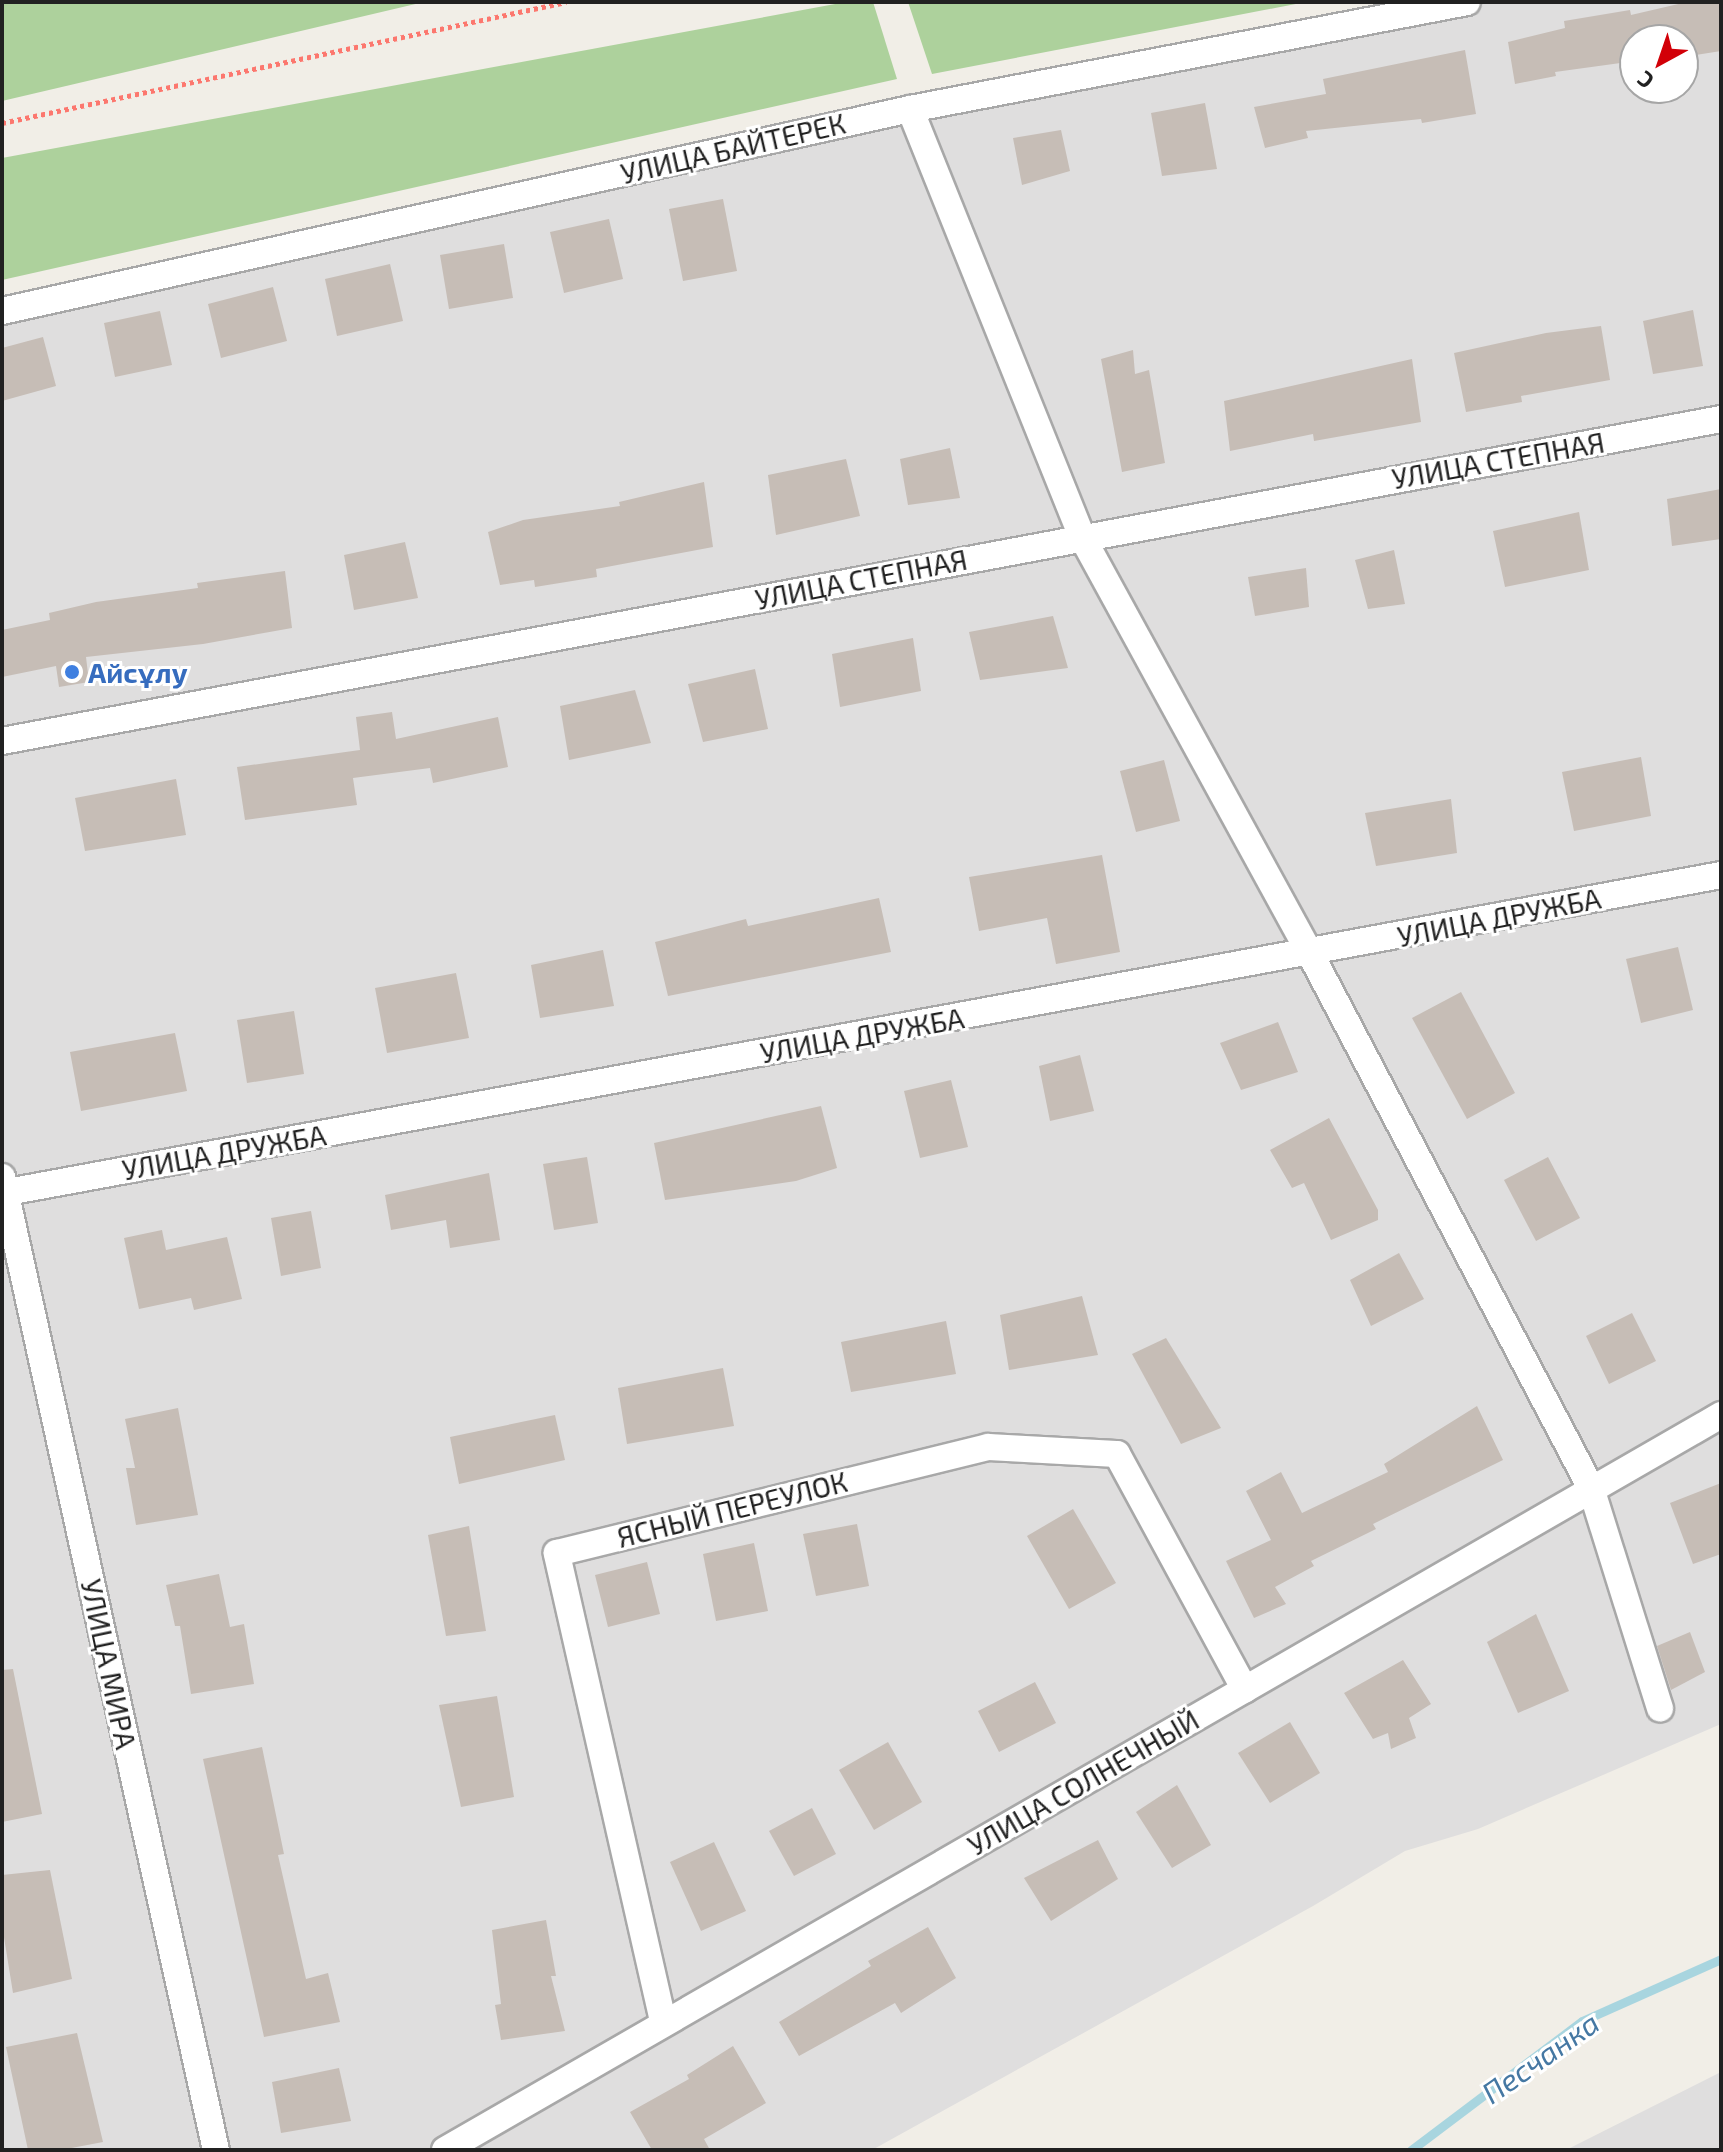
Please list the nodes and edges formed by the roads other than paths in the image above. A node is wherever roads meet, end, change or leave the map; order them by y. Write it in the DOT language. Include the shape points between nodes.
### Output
graph roads {
  1 [pos="1467,2"];
  2 [pos="910,109"];
  3 [pos="2,311"];
  4 [pos="1721,419"];
  5 [pos="1082,537"];
  6 [pos="2,741"];
  7 [pos="1721,875"];
  8 [pos="1310,953"];
  9 [pos="3,1187"];
  10 [pos="1721,1415"];
  11 [pos="1591,1488"];
  12 [pos="1245,1690"];
  13 [pos="1660,1708"];
  14 [pos="663,2021"];
  15 [pos="216,2150"];
  16 [pos="445,2150"];
  1 -- 2 [label="street, УЛИЦА БАЙТЕРЕК"];
  2 -- 3 [label="street, УЛИЦА БАЙТЕРЕК"];
  2 -- 5 [label="street"];
  4 -- 5 [label="street, УЛИЦА СТЕПНАЯ"];
  5 -- 6 [label="street, УЛИЦА СТЕПНАЯ"];
  5 -- 8 [label="street"];
  7 -- 8 [label="street, УЛИЦА ДРУЖБА"];
  8 -- 9 [label="street, УЛИЦА ДРУЖБА"];
  8 -- 11 [label="street"];
  9 -- 15 [label="street, УЛИЦА МИРА"];
  10 -- 11 [label="street, УЛИЦА СОЛНЕЧНЫЙ"];
  11 -- 12 [label="street, УЛИЦА СОЛНЕЧНЫЙ"];
  11 -- 13 [label="street"];
  12 -- 14 [label="street, УЛИЦА СОЛНЕЧНЫЙ"];
  12 -- 14 [label="street, ЯСНЫЙ ПЕРЕУЛОК" via="1117,1454 988,1447 557,1553"];
  14 -- 16 [label="street, УЛИЦА СОЛНЕЧНЫЙ"];
}
